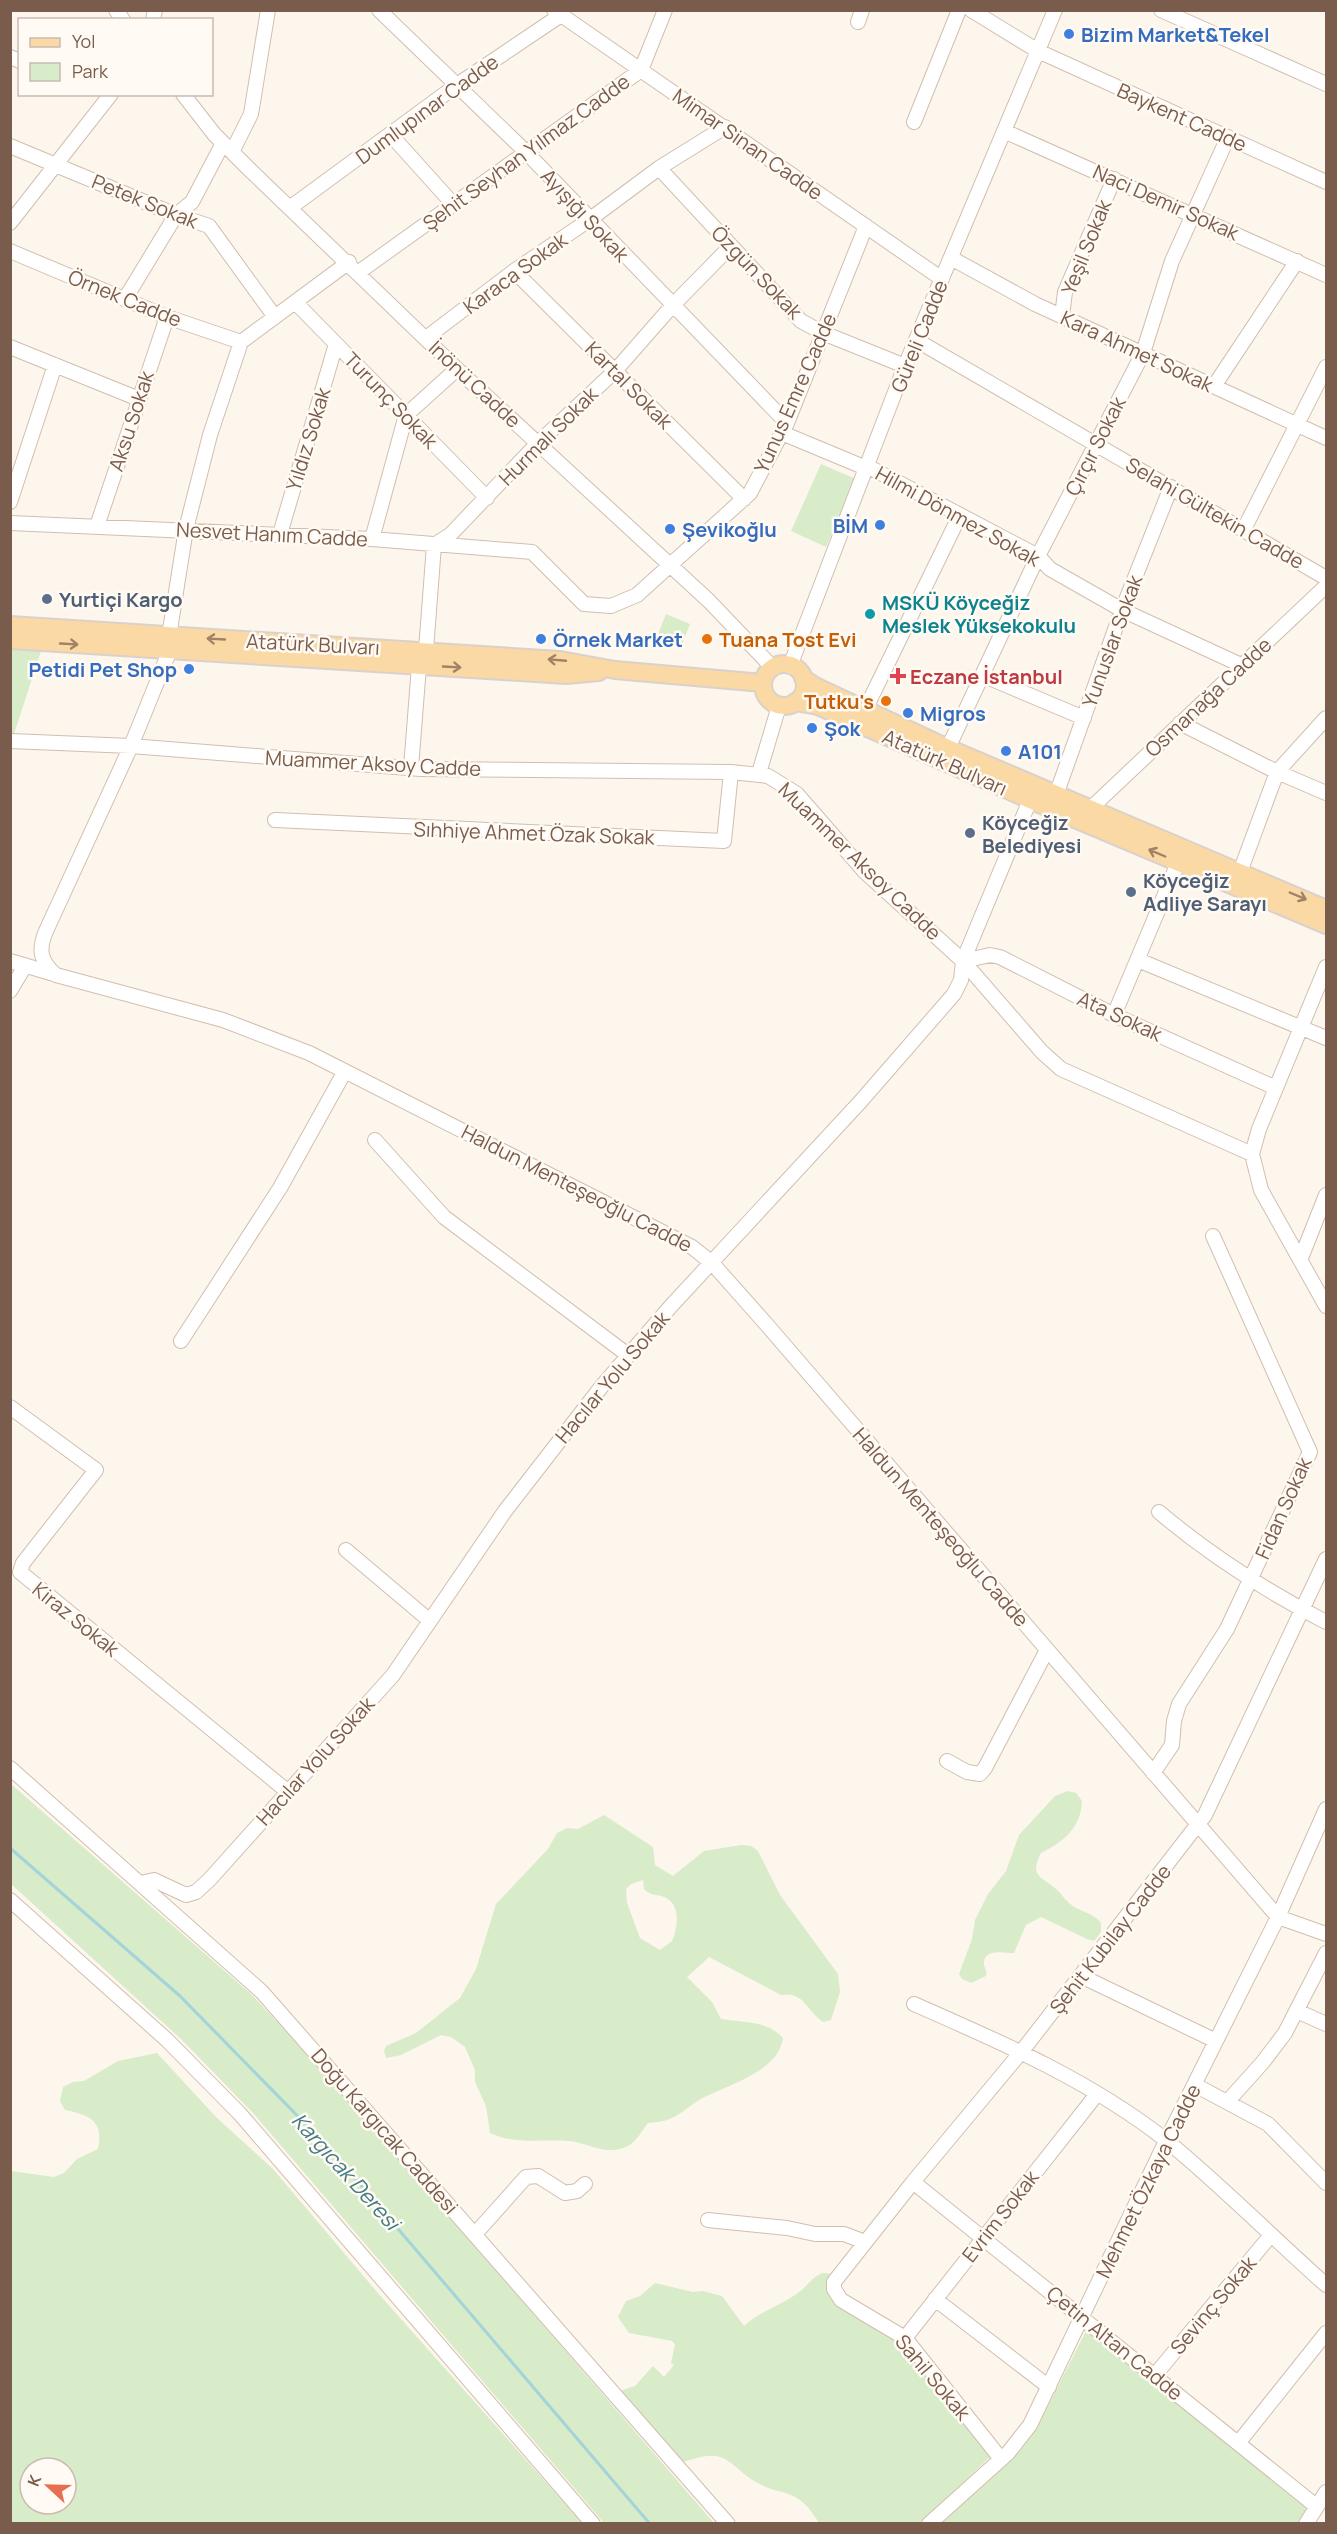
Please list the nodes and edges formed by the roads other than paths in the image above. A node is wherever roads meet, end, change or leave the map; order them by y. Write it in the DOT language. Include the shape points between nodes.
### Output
graph roads {
  1 [pos="268,10"];
  2 [pos="665,10"];
  3 [pos="959,10"];
  4 [pos="971,10"];
  5 [pos="1055,10"];
  6 [pos="1161,10"];
  7 [pos="382,11"];
  8 [pos="559,12"];
  9 [pos="1038,51"];
  10 [pos="641,70"];
  11 [pos="1326,84"];
  12 [pos="457,85"];
  13 [pos="106,96"];
  14 [pos="185,96"];
  15 [pos="914,122"];
  16 [pos="724,127"];
  17 [pos="1004,130"];
  18 [pos="390,135"];
  19 [pos="1228,137"];
  20 [pos="10,146"];
  21 [pos="228,147"];
  22 [pos="526,153"];
  23 [pos="55,165"];
  24 [pos="659,168"];
  25 [pos="1114,179"];
  26 [pos="1326,182"];
  27 [pos="453,204"];
  28 [pos="291,207"];
  29 [pos="1194,213"];
  30 [pos="176,215"];
  31 [pos="590,220"];
  32 [pos="10,223"];
  33 [pos="866,226"];
  34 [pos="731,246"];
  35 [pos="10,251"];
  36 [pos="951,258"];
  37 [pos="1297,261"];
  38 [pos="354,267"];
  39 [pos="514,271"];
  40 [pos="1326,275"];
  41 [pos="942,279"];
  42 [pos="125,299"];
  43 [pos="295,302"];
  44 [pos="672,306"];
  45 [pos="275,316"];
  46 [pos="1062,316"];
  47 [pos="167,317"];
  48 [pos="823,333"];
  49 [pos="426,338"];
  50 [pos="916,340"];
  51 [pos="241,342"];
  52 [pos="336,344"];
  53 [pos="10,346"];
  54 [pos="1143,353"];
  55 [pos="55,365"];
  56 [pos="905,366"];
  57 [pos="1326,367"];
  58 [pos="457,369"];
  59 [pos="615,371"];
  60 [pos="1214,386"];
  61 [pos="139,399"];
  62 [pos="406,415"];
  63 [pos="1296,424"];
  64 [pos="784,428"];
  65 [pos="1326,438"];
  66 [pos="537,444"];
  67 [pos="1097,444"];
  68 [pos="867,467"];
  69 [pos="1171,487"];
  70 [pos="487,498"];
  71 [pos="744,499"];
  72 [pos="10,502"];
  73 [pos="960,515"];
  74 [pos="10,523"];
  75 [pos="97,526"];
  76 [pos="186,529"];
  77 [pos="1244,529"];
  78 [pos="280,534"];
  79 [pos="372,539"];
  80 [pos="434,545"];
  81 [pos="1038,556"];
  82 [pos="671,566"];
  83 [pos="1326,578"];
  84 [pos="1326,586"];
  85 [pos="584,604"];
  86 [pos="1122,610"];
  87 [pos="10,625"];
  88 [pos="10,640"];
  89 [pos="169,643"];
  90 [pos="422,658"];
  91 [pos="790,666"];
  92 [pos="1241,666"];
  93 [pos="773,668"];
  94 [pos="982,675"];
  95 [pos="803,678"];
  96 [pos="763,682"];
  97 [pos="787,704"];
  98 [pos="865,710"];
  99 [pos="1326,717"];
  100 [pos="1084,718"];
  101 [pos="1180,723"];
  102 [pos="10,741"];
  103 [pos="131,746"];
  104 [pos="948,748"];
  105 [pos="411,768"];
  106 [pos="731,772"];
  107 [pos="1277,772"];
  108 [pos="759,773"];
  109 [pos="1326,793"];
  110 [pos="1056,795"];
  111 [pos="1030,800"];
  112 [pos="1090,809"];
  113 [pos="275,820"];
  114 [pos="1178,863"];
  115 [pos="1240,872"];
  116 [pos="1326,909"];
  117 [pos="1326,925"];
  118 [pos="963,960"];
  119 [pos="1138,960"];
  120 [pos="10,961"];
  121 [pos="25,966"];
  122 [pos="1326,967"];
  123 [pos="56,975"];
  124 [pos="10,992"];
  125 [pos="1114,1015"];
  126 [pos="1301,1027"];
  127 [pos="1326,1038"];
  128 [pos="345,1071"];
  129 [pos="1276,1088"];
  130 [pos="375,1140"];
  131 [pos="1252,1154"];
  132 [pos="1326,1195"];
  133 [pos="1213,1236"];
  134 [pos="1301,1258"];
  135 [pos="712,1263"];
  136 [pos="1326,1306"];
  137 [pos="181,1341"];
  138 [pos="628,1355"];
  139 [pos="10,1407"];
  140 [pos="1159,1512"];
  141 [pos="346,1550"];
  142 [pos="1326,1559"];
  143 [pos="1251,1580"];
  144 [pos="1303,1610"];
  145 [pos="430,1622"];
  146 [pos="1326,1622"];
  147 [pos="1047,1650"];
  148 [pos="946,1761"];
  149 [pos="10,1768"];
  150 [pos="1153,1773"];
  151 [pos="287,1791"];
  152 [pos="1326,1809"];
  153 [pos="1197,1826"];
  154 [pos="1321,1833"];
  155 [pos="141,1883"];
  156 [pos="10,1900"];
  157 [pos="1278,1917"];
  158 [pos="1326,1934"];
  159 [pos="1326,1953"];
  160 [pos="1080,1976"];
  161 [pos="914,2004"];
  162 [pos="1297,2011"];
  163 [pos="1326,2024"];
  164 [pos="1216,2041"];
  165 [pos="1022,2051"];
  166 [pos="1195,2085"];
  167 [pos="1097,2094"];
  168 [pos="1228,2101"];
  169 [pos="1166,2141"];
  170 [pos="913,2182"];
  171 [pos="1326,2183"];
  172 [pos="585,2184"];
  173 [pos="708,2220"];
  174 [pos="475,2234"];
  175 [pos="1271,2235"];
  176 [pos="983,2236"];
  177 [pos="865,2242"];
  178 [pos="834,2282"];
  179 [pos="1326,2285"];
  180 [pos="935,2299"];
  181 [pos="1082,2316"];
  182 [pos="1326,2333"];
  183 [pos="905,2338"];
  184 [pos="1155,2375"];
  185 [pos="1049,2387"];
  186 [pos="1239,2442"];
  187 [pos="1001,2459"];
  188 [pos="1326,2492"];
  189 [pos="1316,2506"];
  190 [pos="593,2523"];
  191 [pos="728,2523"];
  192 [pos="929,2523"];
  193 [pos="1306,2523"];
  1 -- 21 [label="street" via="251,114"];
  2 -- 10 [label="street, Şehit Seyhan Yılmaz Cadde"];
  3 -- 15 [label="street"];
  4 -- 9 [label="street, Baykent Cadde"];
  5 -- 9 [label="street, Güreli Cadde"];
  6 -- 11 [label="street"];
  7 -- 12 [label="street, Ayışığı Sokak"];
  8 -- 10 [label="street, Mimar Sinan Cadde"];
  8 -- 12 [label="street, Dumlupınar Cadde"];
  9 -- 17 [label="street, Güreli Cadde"];
  9 -- 19 [label="street, Baykent Cadde"];
  10 -- 16 [label="street, Mimar Sinan Cadde"];
  10 -- 22 [label="street, Şehit Seyhan Yılmaz Cadde"];
  12 -- 18 [label="street, Dumlupınar Cadde"];
  12 -- 22 [label="street, Ayışığı Sokak"];
  13 -- 23 [label="street"];
  14 -- 21 [label="street, İnönü Cadde"];
  16 -- 24 [label="street, Karaca Sokak"];
  16 -- 33 [label="street, Mimar Sinan Cadde"];
  17 -- 25 [label="street, Naci Demir Sokak"];
  17 -- 36 [label="street, Güreli Cadde"];
  18 -- 27 [label="street"];
  18 -- 28 [label="street, Dumlupınar Cadde"];
  19 -- 26 [label="street, Baykent Cadde"];
  19 -- 29 [label="street, Çırçır Sokak"];
  20 -- 23 [label="street, Petek Sokak"];
  21 -- 28 [label="street, İnönü Cadde"];
  21 -- 30 [label="street" via="192,202"];
  22 -- 27 [label="street, Şehit Seyhan Yılmaz Cadde"];
  22 -- 31 [label="street, Ayışığı Sokak"];
  23 -- 30 [label="street, Petek Sokak"];
  23 -- 32 [label="street"];
  24 -- 31 [label="street, Karaca Sokak"];
  24 -- 34 [label="street, Özgün Sokak"];
  25 -- 29 [label="street, Naci Demir Sokak"];
  25 -- 46 [label="street, Yeşil Sokak" via="1065,292"];
  27 -- 38 [label="street, Şehit Seyhan Yılmaz Cadde"];
  28 -- 38 [label="street, İnönü Cadde"];
  29 -- 37 [label="street, Naci Demir Sokak"];
  29 -- 54 [label="street, Çırçır Sokak" via="1172,261"];
  30 -- 42 [label="street"];
  30 -- 45 [label="street, Petek Sokak" via="209,226"];
  31 -- 39 [label="street, Karaca Sokak"];
  31 -- 44 [label="street, Ayışığı Sokak"];
  33 -- 41 [label="street, Mimar Sinan Cadde"];
  33 -- 48 [label="street, Yunus Emre Cadde"];
  34 -- 44 [label="street, Hurmalı Sokak"];
  34 -- 48 [label="street, Özgün Sokak" via="801,321"];
  35 -- 42 [label="street, Örnek Cadde"];
  36 -- 41 [label="street, Güreli Cadde"];
  36 -- 46 [label="street, Kara Ahmet Sokak"];
  37 -- 40 [label="street, Naci Demir Sokak"];
  37 -- 60 [label="street"];
  38 -- 43 [label="street, Şehit Seyhan Yılmaz Cadde"];
  38 -- 49 [label="street, İnönü Cadde"];
  39 -- 49 [label="street, Karaca Sokak"];
  39 -- 59 [label="street, Kartal Sokak"];
  41 -- 50 [label="street, Güreli Cadde"];
  42 -- 47 [label="street, Örnek Cadde"];
  43 -- 45 [label="street, Şehit Seyhan Yılmaz Cadde"];
  43 -- 52 [label="street, Turunç Sokak"];
  44 -- 59 [label="street, Hurmalı Sokak"];
  44 -- 64 [label="street, Ayışığı Sokak"];
  45 -- 51 [label="street, Şehit Seyhan Yılmaz Cadde"];
  46 -- 54 [label="street, Kara Ahmet Sokak"];
  47 -- 51 [label="street, Örnek Cadde"];
  47 -- 61 [label="street, Aksu Sokak"];
  48 -- 56 [label="street, Özgün Sokak"];
  48 -- 64 [label="street, Yunus Emre Cadde"];
  49 -- 58 [label="street, İnönü Cadde"];
  50 -- 56 [label="street, Güreli Cadde"];
  50 -- 67 [label="street, Selahi Gültekin Cadde"];
  51 -- 76 [label="street" via="210,435"];
  52 -- 62 [label="street, Turunç Sokak"];
  52 -- 78 [label="street, Yıldız Sokak"];
  53 -- 55 [label="street"];
  54 -- 60 [label="street, Kara Ahmet Sokak"];
  54 -- 67 [label="street, Çırçır Sokak"];
  55 -- 61 [label="street"];
  55 -- 72 [label="street"];
  56 -- 68 [label="street, Güreli Cadde"];
  57 -- 63 [label="street"];
  58 -- 62 [label="street"];
  58 -- 66 [label="street, İnönü Cadde"];
  59 -- 66 [label="street, Hurmalı Sokak"];
  59 -- 71 [label="street, Kartal Sokak"];
  60 -- 63 [label="street, Kara Ahmet Sokak"];
  61 -- 75 [label="street, Aksu Sokak"];
  62 -- 70 [label="street, Turunç Sokak"];
  62 -- 79 [label="street"];
  63 -- 65 [label="street, Kara Ahmet Sokak"];
  63 -- 77 [label="street"];
  64 -- 68 [label="street, Ayışığı Sokak"];
  64 -- 71 [label="street, Yunus Emre Cadde"];
  66 -- 70 [label="street, Hurmalı Sokak"];
  66 -- 82 [label="street, İnönü Cadde"];
  67 -- 69 [label="street, Selahi Gültekin Cadde"];
  67 -- 81 [label="street, Çırçır Sokak"];
  68 -- 73 [label="street, Hilmi Dönmez Sokak"];
  68 -- 91 [label="street, Güreli Cadde"];
  69 -- 77 [label="street, Selahi Gültekin Cadde"];
  69 -- 86 [label="street, Yunuslar Sokak"];
  70 -- 80 [label="street, Hurmalı Sokak" via="450,535"];
  71 -- 82 [label="street, Yunus Emre Cadde"];
  73 -- 81 [label="street, Hilmi Dönmez Sokak"];
  73 -- 98 [label="street"];
  74 -- 75 [label="street, Nesvet Hanım Cadde"];
  75 -- 76 [label="street, Nesvet Hanım Cadde"];
  76 -- 78 [label="street, Nesvet Hanım Cadde"];
  76 -- 89 [label="street"];
  77 -- 83 [label="street, Selahi Gültekin Cadde"];
  78 -- 79 [label="street, Nesvet Hanım Cadde"];
  79 -- 80 [label="street, Nesvet Hanım Cadde"];
  80 -- 85 [label="street, Nesvet Hanım Cadde" via="532,552"];
  80 -- 90 [label="street"];
  81 -- 86 [label="street, Hilmi Dönmez Sokak" via="1050,569"];
  81 -- 94 [label="street, Çırçır Sokak"];
  82 -- 85 [label="street, Yunus Emre Cadde" via="628,599 611,606"];
  82 -- 93 [label="street, İnönü Cadde"];
  84 -- 92 [label="street, Osmanağa Cadde"];
  86 -- 92 [label="street, Hilmi Dönmez Sokak"];
  86 -- 100 [label="street, Yunuslar Sokak"];
  87 -- 89 [label="main road, Atatürk Bulvarı"];
  88 -- 89 [label="main road, Atatürk Bulvarı, one-way"];
  89 -- 90 [label="main road, Atatürk Bulvarı"];
  89 -- 103 [label="street"];
  90 -- 96 [label="main road, Atatürk Bulvarı" via="560,660 615,670"];
  90 -- 105 [label="street"];
  91 -- 93 [label="main road"];
  91 -- 95 [label="main road"];
  92 -- 101 [label="street, Osmanağa Cadde"];
  93 -- 96 [label="main road"];
  94 -- 100 [label="street"];
  94 -- 104 [label="street, Çırçır Sokak"];
  95 -- 97 [label="main road" via="803,692"];
  95 -- 98 [label="main road, Atatürk Bulvarı"];
  96 -- 97 [label="main road" via="765,694"];
  97 -- 108 [label="street"];
  97 -- 111 [label="main road, Atatürk Bulvarı" via="818,706"];
  98 -- 104 [label="main road, Atatürk Bulvarı"];
  99 -- 107 [label="street"];
  100 -- 110 [label="street, Yunuslar Sokak"];
  101 -- 107 [label="street"];
  101 -- 112 [label="street, Osmanağa Cadde"];
  102 -- 103 [label="street, Muammer Aksoy Cadde"];
  103 -- 105 [label="street, Muammer Aksoy Cadde"];
  103 -- 123 [label="street" via="41,943 44,962"];
  104 -- 110 [label="main road, Atatürk Bulvarı"];
  105 -- 106 [label="street, Muammer Aksoy Cadde"];
  106 -- 108 [label="street, Muammer Aksoy Cadde"];
  106 -- 113 [label="street, Sıhhiye Ahmet Özak Sokak" via="724,841"];
  107 -- 109 [label="street"];
  107 -- 115 [label="street"];
  108 -- 118 [label="street, Muammer Aksoy Cadde" via="797,794 864,872"];
  110 -- 112 [label="main road, Atatürk Bulvarı"];
  114 -- 111 [label="main road, Atatürk Bulvarı, one-way"];
  111 -- 118 [label="street, Hacılar Yolu Sokak"];
  112 -- 115 [label="main road, Atatürk Bulvarı"];
  114 -- 117 [label="main road, Atatürk Bulvarı"];
  114 -- 119 [label="street"];
  115 -- 116 [label="main road, Atatürk Bulvarı, one-way"];
  118 -- 125 [label="street, Ata Sokak" via="1000,957"];
  118 -- 131 [label="street, Muammer Aksoy Cadde" via="1061,1069"];
  118 -- 135 [label="street, Hacılar Yolu Sokak" via="961,980 954,994"];
  119 -- 125 [label="street"];
  119 -- 126 [label="street"];
  120 -- 121 [label="street, Haldun Menteşeoğlu Cadde"];
  121 -- 123 [label="street, Haldun Menteşeoğlu Cadde"];
  121 -- 124 [label="street"];
  122 -- 126 [label="street"];
  123 -- 128 [label="street, Haldun Menteşeoğlu Cadde" via="232,1023"];
  125 -- 129 [label="street, Ata Sokak"];
  126 -- 127 [label="street"];
  126 -- 129 [label="street"];
  128 -- 135 [label="street, Haldun Menteşeoğlu Cadde" via="682,1241"];
  128 -- 137 [label="street" via="280,1188"];
  129 -- 131 [label="street"];
  130 -- 138 [label="street" via="444,1216"];
  131 -- 134 [label="street" via="1262,1190"];
  132 -- 134 [label="street"];
  133 -- 143 [label="street, Fidan Sokak" via="1310,1452"];
  134 -- 136 [label="street"];
  135 -- 138 [label="street, Hacılar Yolu Sokak"];
  135 -- 147 [label="street, Haldun Menteşeoğlu Cadde"];
  138 -- 145 [label="street, Hacılar Yolu Sokak" via="505,1511"];
  139 -- 151 [label="street, Kiraz Sokak" via="96,1470 20,1572"];
  140 -- 143 [label="street"];
  141 -- 145 [label="street"];
  142 -- 144 [label="street, Şehit Kubilay Cadde"];
  143 -- 144 [label="street"];
  143 -- 150 [label="street, Fidan Sokak" via="1219,1644 1179,1704 1172,1745"];
  144 -- 146 [label="street"];
  144 -- 153 [label="street, Şehit Kubilay Cadde"];
  145 -- 151 [label="street, Hacılar Yolu Sokak" via="375,1696"];
  147 -- 148 [label="street" via="980,1774"];
  147 -- 150 [label="street, Haldun Menteşeoğlu Cadde"];
  149 -- 155 [label="street, Doğu Kargıcak Caddesi"];
  150 -- 153 [label="street, Haldun Menteşeoğlu Cadde"];
  151 -- 155 [label="street, Hacılar Yolu Sokak" via="196,1892 180,1894 154,1880"];
  152 -- 154 [label="street, Mehmet Özkaya Cadde"];
  153 -- 157 [label="street, Haldun Menteşeoğlu Cadde"];
  153 -- 160 [label="street, Şehit Kubilay Cadde"];
  154 -- 157 [label="street, Mehmet Özkaya Cadde"];
  155 -- 174 [label="street, Doğu Kargıcak Caddesi" via="262,1992"];
  156 -- 190 [label="street" via="166,2040 240,2114"];
  157 -- 158 [label="street, Haldun Menteşeoğlu Cadde"];
  157 -- 164 [label="street, Mehmet Özkaya Cadde"];
  159 -- 162 [label="street"];
  160 -- 164 [label="street"];
  160 -- 165 [label="street, Şehit Kubilay Cadde"];
  161 -- 165 [label="street"];
  162 -- 163 [label="street"];
  162 -- 168 [label="street" via="1263,2062"];
  164 -- 166 [label="street, Mehmet Özkaya Cadde"];
  165 -- 167 [label="street"];
  165 -- 170 [label="street, Şehit Kubilay Cadde"];
  166 -- 168 [label="street"];
  166 -- 169 [label="street, Mehmet Özkaya Cadde"];
  167 -- 169 [label="street"];
  167 -- 176 [label="street, Evrim Sokak"];
  168 -- 171 [label="street" via="1268,2124"];
  169 -- 175 [label="street"];
  169 -- 181 [label="street, Mehmet Özkaya Cadde"];
  170 -- 176 [label="street, Çetin Altan Cadde"];
  170 -- 177 [label="street, Şehit Kubilay Cadde"];
  172 -- 174 [label="street" via="577,2191 565,2193 538,2176 526,2176"];
  173 -- 177 [label="street" via="844,2234"];
  174 -- 191 [label="street, Doğu Kargıcak Caddesi"];
  175 -- 179 [label="street"];
  175 -- 184 [label="street, Sevinç Sokak"];
  176 -- 180 [label="street, Evrim Sokak"];
  176 -- 181 [label="street, Çetin Altan Cadde"];
  177 -- 178 [label="street, Şehit Kubilay Cadde"];
  178 -- 183 [label="street, Sahil Sokak" via="841,2300"];
  180 -- 183 [label="street, Evrim Sokak"];
  180 -- 185 [label="street"];
  181 -- 184 [label="street, Çetin Altan Cadde"];
  181 -- 185 [label="street, Mehmet Özkaya Cadde"];
  182 -- 186 [label="street"];
  183 -- 187 [label="street, Sahil Sokak"];
  184 -- 186 [label="street, Çetin Altan Cadde"];
  185 -- 187 [label="street, Mehmet Özkaya Cadde" via="1030,2425"];
  186 -- 189 [label="street, Çetin Altan Cadde"];
  187 -- 192 [label="street, Mehmet Özkaya Cadde"];
  188 -- 189 [label="street"];
  189 -- 193 [label="street"];
}
